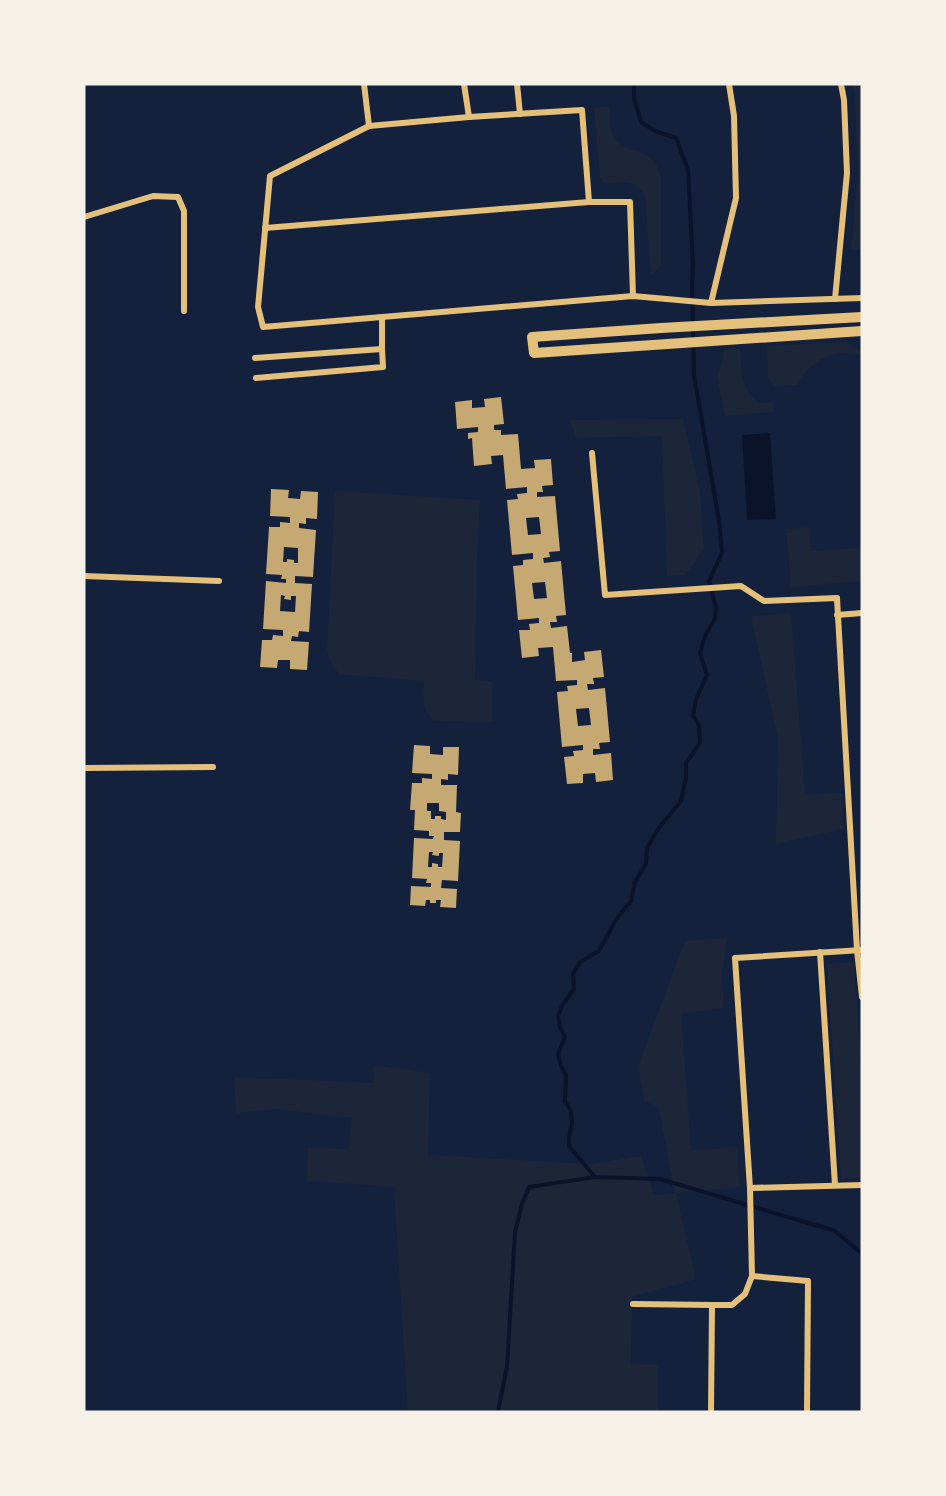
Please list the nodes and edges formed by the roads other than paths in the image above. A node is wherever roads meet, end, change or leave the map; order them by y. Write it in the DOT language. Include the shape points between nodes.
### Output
graph roads {
  1 [pos="364,84"];
  2 [pos="464,84"];
  3 [pos="517,84"];
  4 [pos="729,84"];
  5 [pos="841,84"];
  6 [pos="520,114"];
  7 [pos="469,117"];
  8 [pos="369,126"];
  9 [pos="589,202"];
  10 [pos="84,217"];
  11 [pos="265,228"];
  12 [pos="633,296"];
  13 [pos="862,298"];
  14 [pos="835,299"];
  15 [pos="711,303"];
  16 [pos="184,311"];
  17 [pos="860,317"];
  18 [pos="382,318"];
  19 [pos="861,335"];
  20 [pos="382,349"];
  21 [pos="255,358"];
  22 [pos="256,378"];
  23 [pos="592,453"];
  24 [pos="84,576"];
  25 [pos="219,581"];
  26 [pos="862,613"];
  27 [pos="837,615"];
  28 [pos="213,767"];
  29 [pos="84,768"];
  30 [pos="860,950"];
  31 [pos="820,952"];
  32 [pos="862,997"];
  33 [pos="835,1185"];
  34 [pos="862,1185"];
  35 [pos="750,1188"];
  36 [pos="752,1276"];
  37 [pos="633,1304"];
  38 [pos="712,1305"];
  39 [pos="711,1412"];
  40 [pos="807,1412"];
  1 -- 8 [label="street"];
  2 -- 7 [label="street"];
  3 -- 6 [label="street"];
  4 -- 15 [label="street" via="734,116 736,198"];
  5 -- 14 [label="street" via="847,172"];
  6 -- 7 [label="street"];
  6 -- 9 [label="street" via="582,110"];
  7 -- 8 [label="street"];
  8 -- 11 [label="street" via="270,176"];
  9 -- 11 [label="street"];
  9 -- 12 [label="street" via="630,202"];
  10 -- 16 [label="street" via="153,196 178,197 184,211"];
  11 -- 18 [label="street" via="258,307 263,327"];
  12 -- 15 [label="street"];
  12 -- 18 [label="street"];
  13 -- 14 [label="street"];
  14 -- 15 [label="street"];
  17 -- 19 [label="street"];
  17 -- 19 [label="street" via="532,337 534,353"];
  18 -- 20 [label="street"];
  20 -- 21 [label="street"];
  20 -- 22 [label="street" via="383,367"];
  23 -- 27 [label="street" via="605,595 741,586 764,601 837,598"];
  24 -- 25 [label="street"];
  26 -- 27 [label="street"];
  27 -- 30 [label="street"];
  28 -- 29 [label="street"];
  30 -- 31 [label="street"];
  30 -- 32 [label="street"];
  31 -- 33 [label="street"];
  31 -- 35 [label="street" via="735,958"];
  33 -- 34 [label="street"];
  33 -- 35 [label="street"];
  35 -- 36 [label="street"];
  36 -- 38 [label="street" via="745,1294 732,1305"];
  36 -- 40 [label="street" via="808,1281"];
  37 -- 38 [label="street"];
  38 -- 39 [label="street"];
}
